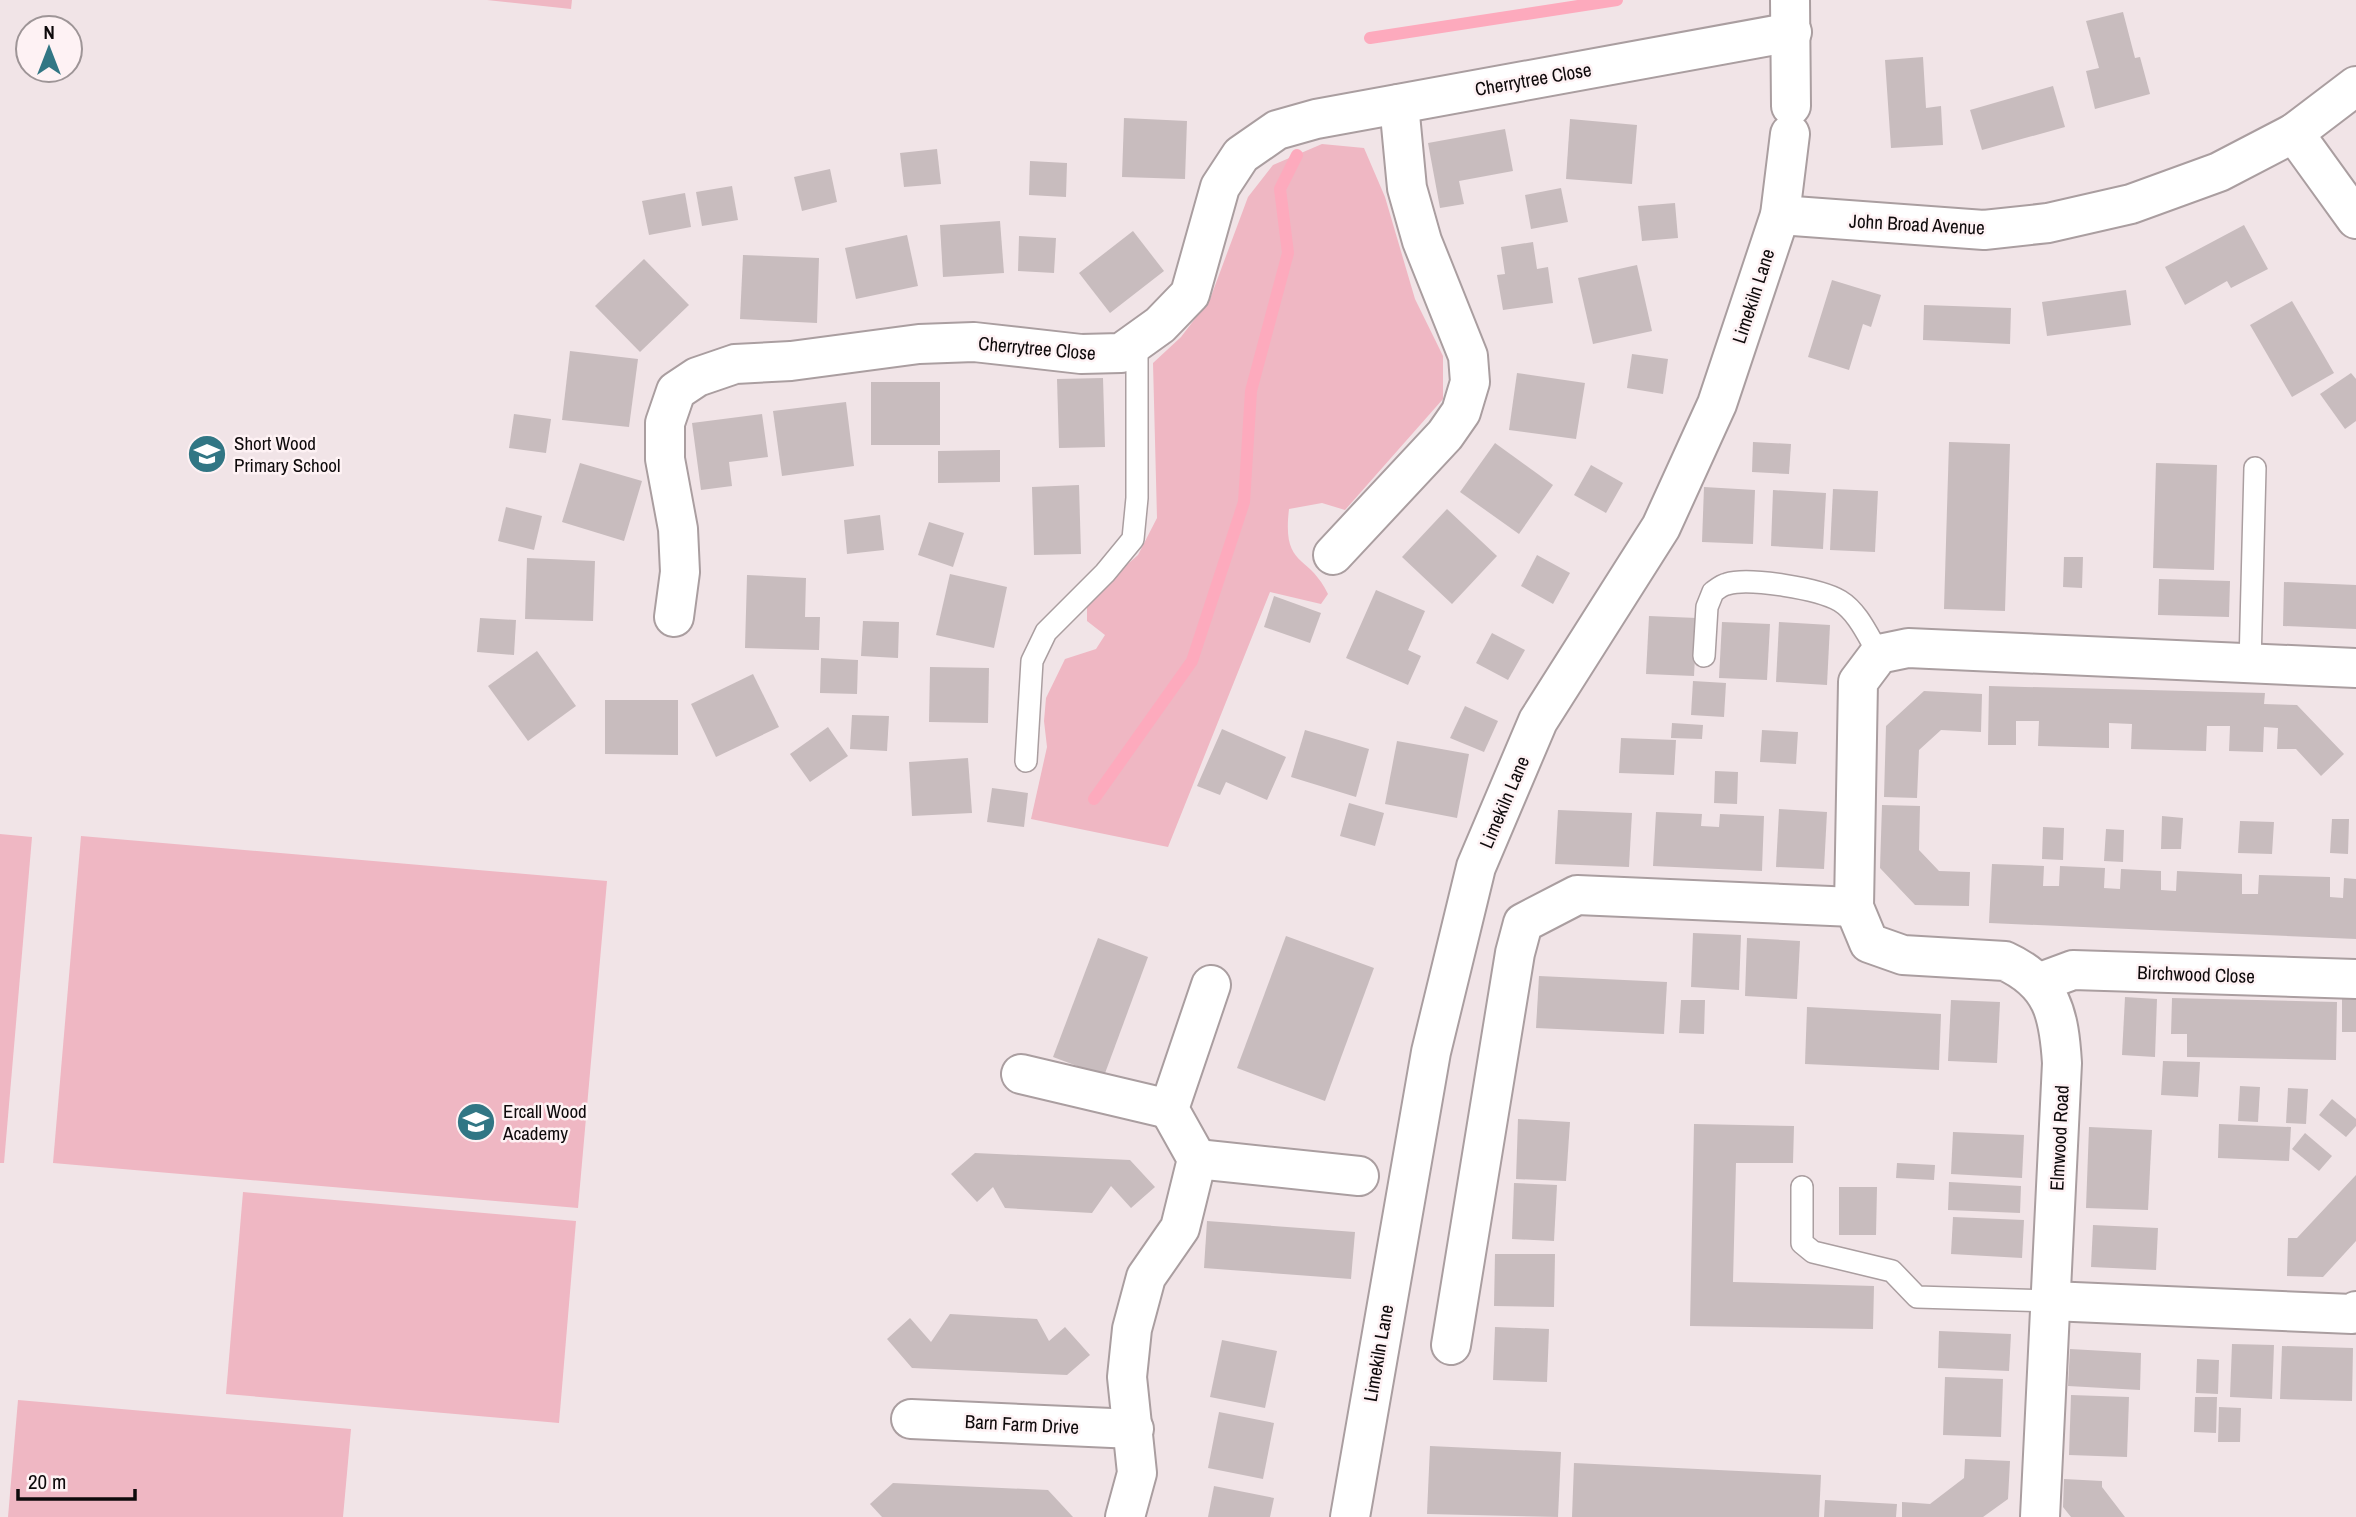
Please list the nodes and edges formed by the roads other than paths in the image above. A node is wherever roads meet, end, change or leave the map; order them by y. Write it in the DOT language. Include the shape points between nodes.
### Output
graph roads {
  1 [pos="1791,16"];
  2 [pos="2356,86"];
  3 [pos="1399,104"];
  4 [pos="2294,133"];
  5 [pos="1780,215"];
  6 [pos="2356,219"];
  7 [pos="1138,341"];
  8 [pos="2255,468"];
  9 [pos="1333,555"];
  10 [pos="674,617"];
  11 [pos="1879,654"];
  12 [pos="1704,656"];
  13 [pos="2249,665"];
  14 [pos="2356,668"];
  15 [pos="1026,761"];
  16 [pos="1854,907"];
  17 [pos="2356,979"];
  18 [pos="2038,983"];
  19 [pos="1211,985"];
  20 [pos="1021,1074"];
  21 [pos="1169,1110"];
  22 [pos="1197,1159"];
  23 [pos="1359,1176"];
  24 [pos="1802,1187"];
  25 [pos="2051,1301"];
  26 [pos="2356,1311"];
  27 [pos="1451,1345"];
  28 [pos="911,1419"];
  29 [pos="1133,1429"];
  30 [pos="1125,1517"];
  31 [pos="1350,1517"];
  32 [pos="2040,1517"];
  1 -- 3 [label="street, Cherrytree Close"];
  1 -- 5 [label="street, Limekiln Lane" via="1791,120"];
  2 -- 4 [label="street, John Broad Avenue"];
  3 -- 7 [label="street, Cherrytree Close" via="1277,130 1241,155 1220,187 1190,294"];
  3 -- 9 [label="street" via="1407,188 1422,242 1468,356 1470,382 1461,412 1445,435"];
  4 -- 5 [label="street, John Broad Avenue" via="2219,172 2131,204 2048,223 1984,230"];
  4 -- 6 [label="street"];
  5 -- 31 [label="street, Limekiln Lane" via="1717,404 1661,527 1538,721 1476,867 1431,1052"];
  7 -- 10 [label="street, Cherrytree Close" via="1121,353 1081,354 974,342 919,344 735,364 697,377 676,391 665,423 665,459 678,530 680,572"];
  7 -- 15 [label="lane" via="1138,498 1133,539 1046,632 1032,662"];
  8 -- 13 [label="lane"];
  11 -- 12 [label="lane" via="1841,602 1806,590 1728,583 1713,592 1707,607"];
  11 -- 13 [label="street" via="1908,648"];
  11 -- 16 [label="street, Elmwood Road" via="1858,682"];
  13 -- 14 [label="street"];
  16 -- 18 [label="street, Elmwood Road" via="1869,943 1903,955 2005,961"];
  16 -- 27 [label="street" via="1577,895 1523,923"];
  17 -- 18 [label="street, Birchwood Close" via="2073,970"];
  18 -- 25 [label="street, Elmwood Road" via="2060,1020 2062,1063"];
  19 -- 21 [label="street"];
  20 -- 21 [label="street"];
  21 -- 22 [label="street"];
  22 -- 23 [label="street"];
  22 -- 29 [label="street" via="1180,1228 1146,1277 1132,1329 1127,1377"];
  24 -- 25 [label="lane" via="1801,1243 1813,1252 1892,1271 1917,1297"];
  25 -- 26 [label="street"];
  25 -- 32 [label="street, Elmwood Road"];
  28 -- 29 [label="street, Barn Farm Drive"];
  29 -- 30 [label="street" via="1137,1473"];
}
